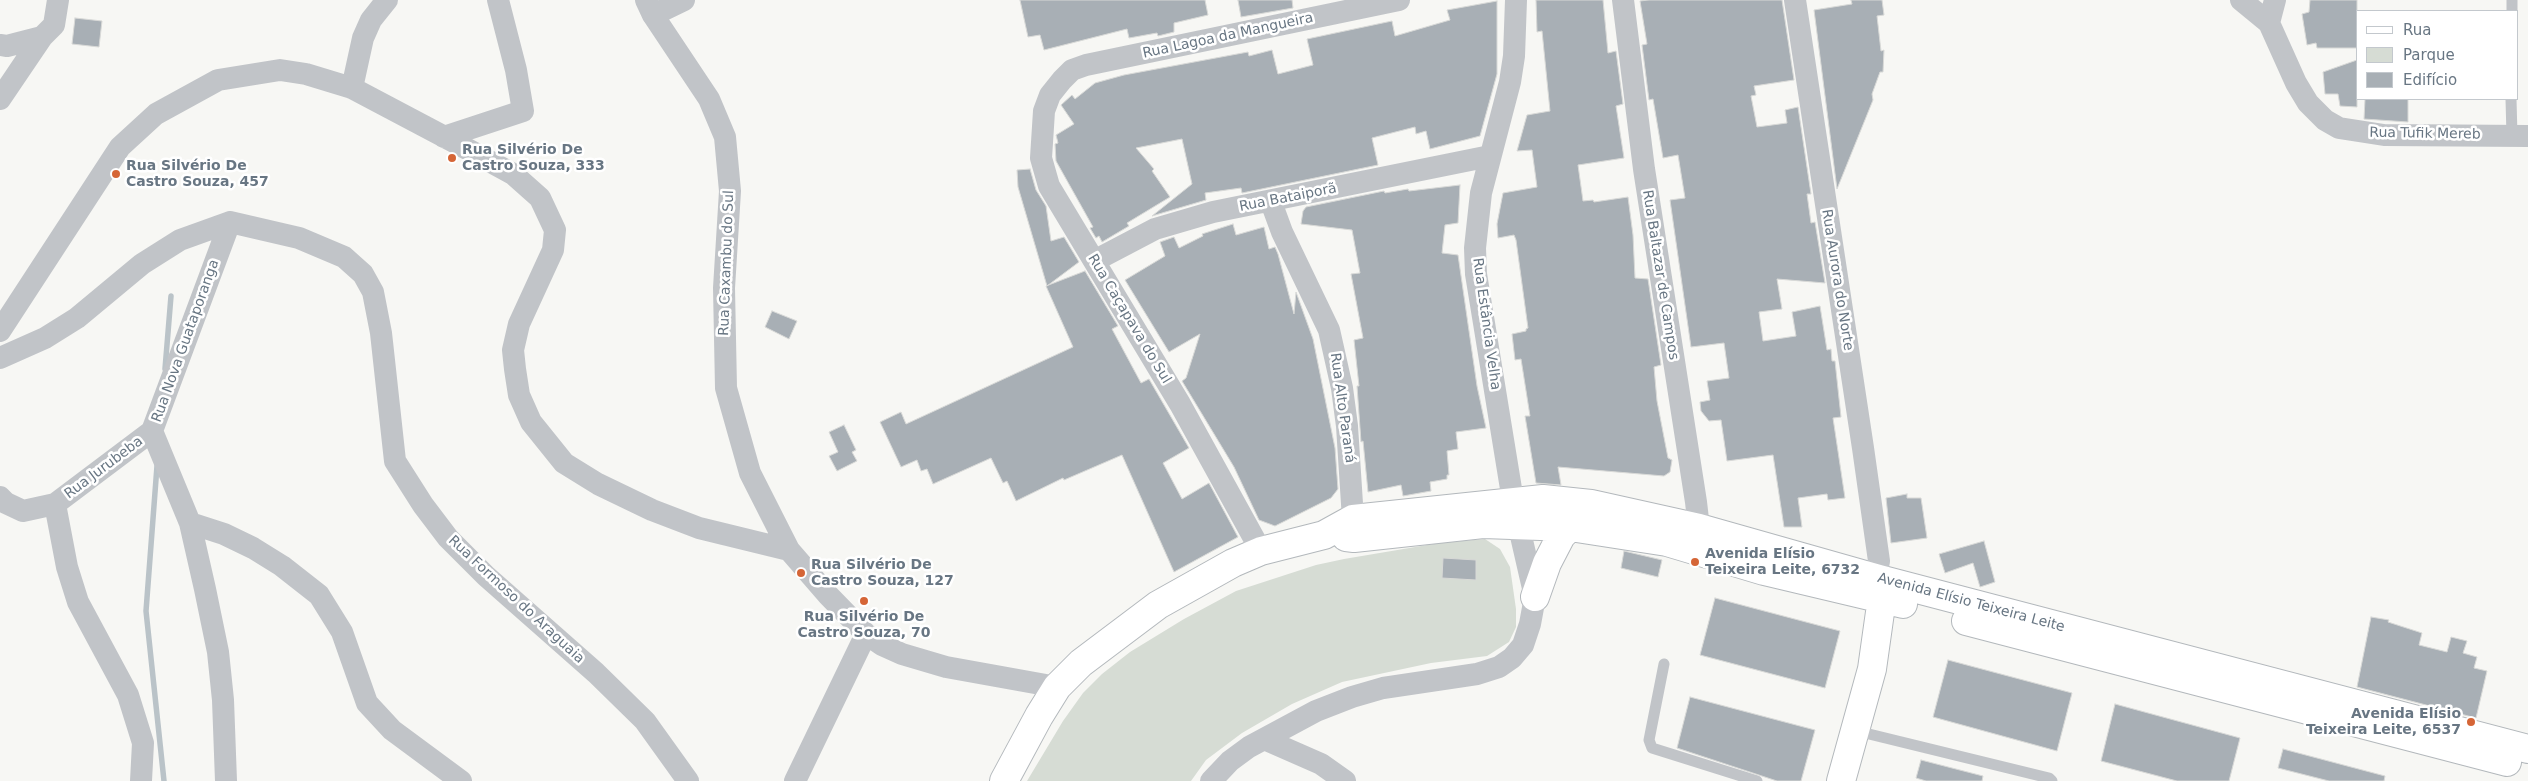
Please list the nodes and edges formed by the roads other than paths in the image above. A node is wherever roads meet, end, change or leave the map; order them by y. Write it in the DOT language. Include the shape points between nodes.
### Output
graph roads {
  1 [pos="58,0"];
  2 [pos="387,0"];
  3 [pos="498,0"];
  4 [pos="684,0"];
  5 [pos="1398,0"];
  6 [pos="1516,0"];
  7 [pos="1623,0"];
  8 [pos="1795,0"];
  9 [pos="2241,0"];
  10 [pos="2275,0"];
  11 [pos="650,8"];
  12 [pos="2269,23"];
  13 [pos="42,37"];
  14 [pos="0,45"];
  15 [pos="1062,80"];
  16 [pos="352,88"];
  17 [pos="0,99"];
  18 [pos="2512,100"];
  19 [pos="2520,136"];
  20 [pos="444,137"];
  21 [pos="1490,156"];
  22 [pos="1271,202"];
  23 [pos="230,222"];
  24 [pos="1094,261"];
  25 [pos="0,331"];
  26 [pos="0,358"];
  27 [pos="152,431"];
  28 [pos="0,497"];
  29 [pos="55,504"];
  30 [pos="1515,512"];
  31 [pos="190,523"];
  32 [pos="1570,527"];
  33 [pos="1353,529"];
  34 [pos="1697,539"];
  35 [pos="789,550"];
  36 [pos="1261,552"];
  37 [pos="1885,584"];
  38 [pos="1535,597"];
  39 [pos="866,634"];
  40 [pos="1664,664"];
  41 [pos="1057,687"];
  42 [pos="1869,734"];
  43 [pos="1264,739"];
  44 [pos="2528,749"];
  45 [pos="2528,767"];
  46 [pos="141,781"];
  47 [pos="226,781"];
  48 [pos="461,781"];
  49 [pos="688,781"];
  50 [pos="795,781"];
  51 [pos="1004,781"];
  52 [pos="1211,781"];
  53 [pos="1345,781"];
  54 [pos="1756,781"];
  55 [pos="1840,781"];
  56 [pos="1859,781"];
  57 [pos="2052,781"];
  1 -- 13 [label="street" via="54,26"];
  2 -- 16 [label="street" via="371,20 363,38"];
  3 -- 20 [label="street" via="523,111"];
  4 -- 11 [label="street"];
  5 -- 15 [label="street, Rua Lagoa da Mangueira" via="1086,65 1072,70"];
  6 -- 21 [label="street, Rua Estância Velha" via="1510,82"];
  7 -- 34 [label="street, Rua Baltazar de Campos"];
  8 -- 37 [label="street, Rua Aurora do Norte"];
  9 -- 12 [label="street, Rua Tufik Mereb"];
  10 -- 12 [label="street"];
  11 -- 35 [label="street, Rua Caxambu do Sul" via="709,99 726,137 730,191 724,288 726,388 750,473"];
  12 -- 19 [label="street, Rua Tufik Mereb" via="2308,103 2325,120 2339,128 2384,135"];
  13 -- 14 [label="street"];
  13 -- 17 [label="street"];
  15 -- 24 [label="street, Rua Caçapava do Sul" via="1044,111 1041,158 1049,186"];
  16 -- 20 [label="street"];
  16 -- 25 [label="street" via="280,70 247,74 218,80 156,114 120,147"];
  18 -- 19 [label="lane"];
  20 -- 35 [label="street" via="513,174 540,198 555,230 553,250 519,324 513,350 519,395 531,422 564,463 598,484 652,510 699,528"];
  21 -- 22 [label="street, Rua Bataiporã"];
  21 -- 30 [label="street, Rua Estância Velha" via="1477,220 1476,274"];
  22 -- 24 [label="street, Rua Bataiporã" via="1213,212 1155,229"];
  22 -- 33 [label="street, Rua Alto Paraná" via="1329,330 1347,426"];
  23 -- 26 [label="street" via="180,240 142,264 46,338"];
  23 -- 27 [label="street, Rua Nova Guataporanga"];
  23 -- 49 [label="street, Rua Formoso do Araguaia" via="299,238 344,257 363,274 373,292 381,333 395,461 423,505 448,538 486,576 645,721"];
  24 -- 36 [label="street, Rua Caçapava do Sul" via="1180,404"];
  27 -- 29 [label="street, Rua Jurubeba"];
  27 -- 31 [label="street, Rua Nova Guataporanga"];
  28 -- 29 [label="street, Rua Jurubeba" via="24,511"];
  29 -- 46 [label="street" via="67,567 78,602 128,695 144,743"];
  30 -- 32 [label="main road, Avenida Elísio Teixeira Leite"];
  30 -- 33 [label="main road, Avenida Elísio Teixeira Leite"];
  30 -- 34 [label="main road, Avenida Elísio Teixeira Leite" via="1543,499 1592,504"];
  30 -- 38 [label="street, Rua Estância Velha"];
  31 -- 47 [label="street, Rua Nova Guataporanga" via="218,652"];
  31 -- 48 [label="street" via="253,548 319,595 342,632 367,703 392,730"];
  32 -- 34 [label="main road, Avenida Elísio Teixeira Leite"];
  32 -- 38 [label="main road" via="1561,536 1547,563"];
  33 -- 36 [label="main road, Avenida Elísio Teixeira Leite"];
  34 -- 37 [label="main road, Avenida Elísio Teixeira Leite"];
  35 -- 39 [label="street, Rua Caxambu do Sul"];
  36 -- 41 [label="main road, Avenida Elísio Teixeira Leite" via="1158,605 1088,657"];
  37 -- 42 [label="main road"];
  37 -- 44 [label="main road, Avenida Elísio Teixeira Leite"];
  37 -- 45 [label="main road, Avenida Elísio Teixeira Leite"];
  37 -- 55 [label="main road" via="1872,669"];
  38 -- 43 [label="street" via="1523,645 1499,667 1477,674 1383,688 1352,697 1316,711"];
  39 -- 41 [label="street, Rua Caxambu do Sul" via="882,645 921,660"];
  39 -- 50 [label="street"];
  40 -- 54 [label="lane" via="1649,740 1652,748"];
  41 -- 51 [label="main road, Avenida Elísio Teixeira Leite"];
  42 -- 56 [label="main road"];
  42 -- 57 [label="lane"];
  43 -- 52 [label="street" via="1230,761"];
  43 -- 53 [label="street" via="1321,764"];
}
